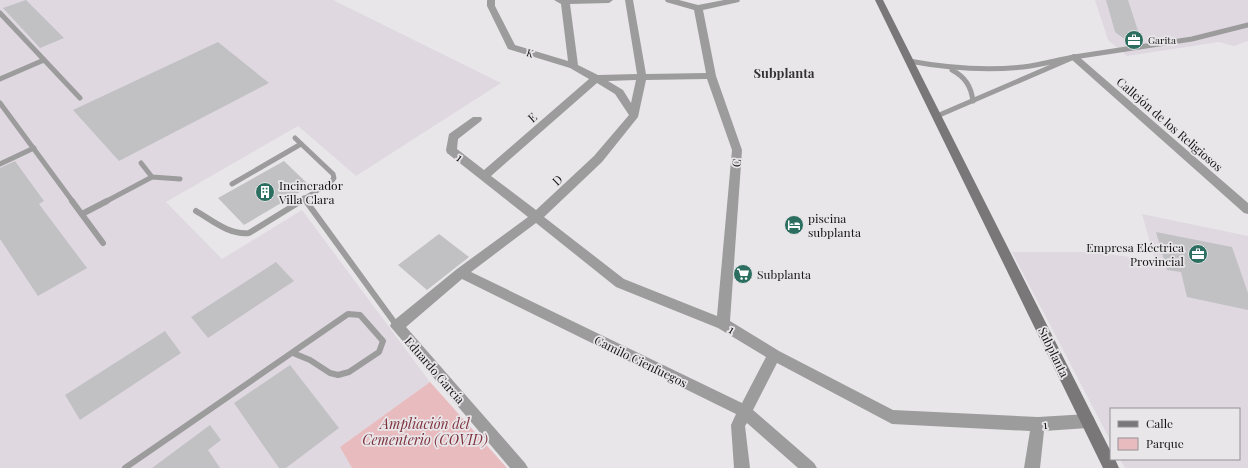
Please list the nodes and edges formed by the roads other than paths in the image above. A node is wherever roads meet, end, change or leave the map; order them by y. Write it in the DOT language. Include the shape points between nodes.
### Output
graph roads {
  1 [pos="491,0"];
  2 [pos="609,0"];
  3 [pos="629,0"];
  4 [pos="669,0"];
  5 [pos="736,0"];
  6 [pos="879,0"];
  7 [pos="563,1"];
  8 [pos="698,8"];
  9 [pos="0,13"];
  10 [pos="1248,25"];
  11 [pos="1074,58"];
  12 [pos="44,60"];
  13 [pos="909,62"];
  14 [pos="574,66"];
  15 [pos="944,67"];
  16 [pos="711,76"];
  17 [pos="642,77"];
  18 [pos="596,78"];
  19 [pos="0,79"];
  20 [pos="80,98"];
  21 [pos="973,101"];
  22 [pos="0,102"];
  23 [pos="634,115"];
  24 [pos="937,116"];
  25 [pos="477,119"];
  26 [pos="295,138"];
  27 [pos="301,144"];
  28 [pos="34,148"];
  29 [pos="141,163"];
  30 [pos="0,164"];
  31 [pos="484,176"];
  32 [pos="152,177"];
  33 [pos="180,179"];
  34 [pos="232,184"];
  35 [pos="304,198"];
  36 [pos="1248,210"];
  37 [pos="196,211"];
  38 [pos="82,214"];
  39 [pos="536,218"];
  40 [pos="103,243"];
  41 [pos="461,273"];
  42 [pos="723,324"];
  43 [pos="397,326"];
  44 [pos="293,353"];
  45 [pos="774,355"];
  46 [pos="744,411"];
  47 [pos="1088,420"];
  48 [pos="1038,424"];
  49 [pos="125,468"];
  50 [pos="520,468"];
  51 [pos="742,468"];
  52 [pos="809,468"];
  53 [pos="1032,468"];
  54 [pos="1111,468"];
  1 -- 14 [label="street, K" via="491,6 511,47"];
  2 -- 7 [label="street"];
  3 -- 17 [label="street, D"];
  4 -- 8 [label="street"];
  5 -- 8 [label="street"];
  6 -- 13 [label="street, Subplanta"];
  7 -- 14 [label="street"];
  8 -- 16 [label="street, C"];
  9 -- 12 [label="lane"];
  10 -- 11 [label="lane" via="1192,39"];
  11 -- 15 [label="lane" via="1023,67"];
  11 -- 21 [label="lane"];
  11 -- 36 [label="street, Callejón de los Religiosos"];
  12 -- 19 [label="lane"];
  12 -- 20 [label="lane"];
  13 -- 15 [label="lane"];
  13 -- 24 [label="street, Subplanta"];
  14 -- 18 [label="street, K"];
  15 -- 21 [label="lane" via="959,73 967,80 972,89"];
  16 -- 17 [label="street, K"];
  16 -- 42 [label="street, C" via="737,150"];
  17 -- 18 [label="street, K"];
  17 -- 23 [label="street, D"];
  18 -- 23 [label="street, K" via="619,92"];
  18 -- 31 [label="street, E"];
  21 -- 24 [label="lane"];
  22 -- 28 [label="lane"];
  23 -- 39 [label="street, D" via="598,159"];
  24 -- 47 [label="street, Subplanta"];
  25 -- 31 [label="street, 1" via="453,137 451,150"];
  26 -- 27 [label="lane"];
  27 -- 34 [label="lane"];
  27 -- 35 [label="lane" via="333,174 334,178"];
  28 -- 30 [label="lane"];
  28 -- 38 [label="lane"];
  29 -- 32 [label="lane"];
  31 -- 39 [label="street, 1"];
  32 -- 33 [label="lane"];
  32 -- 38 [label="lane"];
  35 -- 37 [label="lane" via="249,233 243,234 235,233"];
  35 -- 43 [label="lane"];
  38 -- 40 [label="lane"];
  39 -- 41 [label="street, D"];
  39 -- 42 [label="street, 1" via="620,283"];
  41 -- 43 [label="street, D"];
  41 -- 46 [label="street, Camilo Cienfuegos"];
  42 -- 45 [label="street, 1"];
  43 -- 50 [label="street, Eduardo García"];
  44 -- 44 [label="lane" via="348,314 360,315 383,341 379,352 349,372 338,375"];
  44 -- 49 [label="lane"];
  45 -- 46 [label="street"];
  45 -- 48 [label="street, 1" via="892,417"];
  46 -- 51 [label="street" via="738,425"];
  46 -- 52 [label="street, Camilo Cienfuegos"];
  47 -- 48 [label="street, 1"];
  47 -- 54 [label="street, Subplanta"];
  48 -- 53 [label="street"];
}
